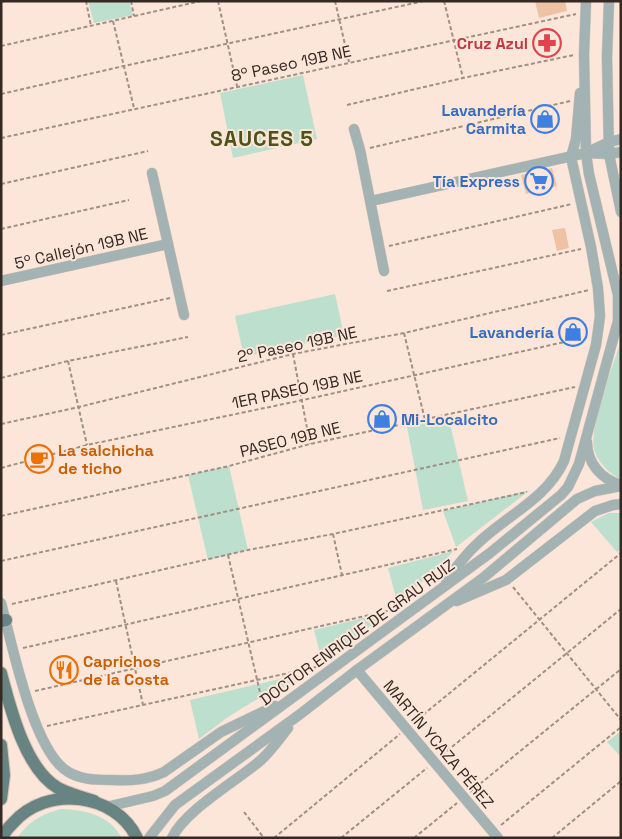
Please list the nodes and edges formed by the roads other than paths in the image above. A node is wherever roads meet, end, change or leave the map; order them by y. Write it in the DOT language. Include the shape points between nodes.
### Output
graph roads {
  1 [pos="609,1"];
  2 [pos="586,7"];
  3 [pos="584,73"];
  4 [pos="354,129"];
  5 [pos="621,139"];
  6 [pos="609,142"];
  7 [pos="621,152"];
  8 [pos="586,153"];
  9 [pos="609,154"];
  10 [pos="571,157"];
  11 [pos="152,173"];
  12 [pos="371,201"];
  13 [pos="621,212"];
  14 [pos="168,244"];
  15 [pos="384,271"];
  16 [pos="1,282"];
  17 [pos="184,315"];
  18 [pos="621,328"];
  19 [pos="614,338"];
  20 [pos="587,436"];
  21 [pos="621,486"];
  22 [pos="621,504"];
  23 [pos="436,592"];
  24 [pos="2,604"];
  25 [pos="440,609"];
  26 [pos="4,621"];
  27 [pos="357,670"];
  28 [pos="1,673"];
  29 [pos="296,696"];
  30 [pos="299,715"];
  31 [pos="1,745"];
  32 [pos="1,799"];
  33 [pos="94,801"];
  34 [pos="106,807"];
  35 [pos="495,835"];
  36 [pos="2,838"];
  37 [pos="137,838"];
  38 [pos="149,838"];
  39 [pos="172,838"];
  1 -- 6 [label="street"];
  2 -- 3 [label="street"];
  3 -- 8 [label="street"];
  3 -- 10 [label="street"];
  4 -- 12 [label="street"];
  5 -- 6 [label="street"];
  6 -- 8 [label="street"];
  6 -- 9 [label="street"];
  7 -- 9 [label="street"];
  8 -- 9 [label="street"];
  8 -- 10 [label="street"];
  8 -- 19 [label="street" via="618,294"];
  9 -- 13 [label="street"];
  10 -- 12 [label="street"];
  10 -- 23 [label="street" via="591,247 600,316 598,335 564,461 548,487 476,544"];
  11 -- 14 [label="street"];
  12 -- 15 [label="street"];
  14 -- 16 [label="street, 5º Callejón 19B NE"];
  14 -- 17 [label="street"];
  18 -- 19 [label="street"];
  19 -- 20 [label="street, DOCTOR ENRIQUE DE GRAU RUIZ"];
  20 -- 21 [label="street" via="593,465"];
  20 -- 23 [label="street, DOCTOR ENRIQUE DE GRAU RUIZ" via="575,474 561,495"];
  21 -- 25 [label="street, DOCTOR ENRIQUE DE GRAU RUIZ" via="595,491 577,499"];
  22 -- 25 [label="street, DOCTOR ENRIQUE DE GRAU RUIZ" via="596,511 506,580"];
  23 -- 29 [label="street, DOCTOR ENRIQUE DE GRAU RUIZ"];
  24 -- 26 [label="street"];
  25 -- 27 [label="street, DOCTOR ENRIQUE DE GRAU RUIZ"];
  26 -- 29 [label="street" via="25,693 46,747 65,770 78,777 129,781 164,772 221,732"];
  27 -- 30 [label="street, DOCTOR ENRIQUE DE GRAU RUIZ"];
  27 -- 35 [label="street, MARTÍN YCAZA PÉREZ"];
  28 -- 33 [label="main road" via="14,717 36,764 57,787"];
  29 -- 34 [label="street, DOCTOR ENRIQUE DE GRAU RUIZ" via="165,791"];
  30 -- 38 [label="street, DOCTOR ENRIQUE DE GRAU RUIZ" via="175,805"];
  30 -- 39 [label="street" via="262,759 190,815"];
  31 -- 32 [label="main road" via="4,775"];
  33 -- 34 [label="main road"];
  33 -- 36 [label="main road" via="68,797 42,802 20,815"];
  34 -- 37 [label="main road" via="117,813"];
}
